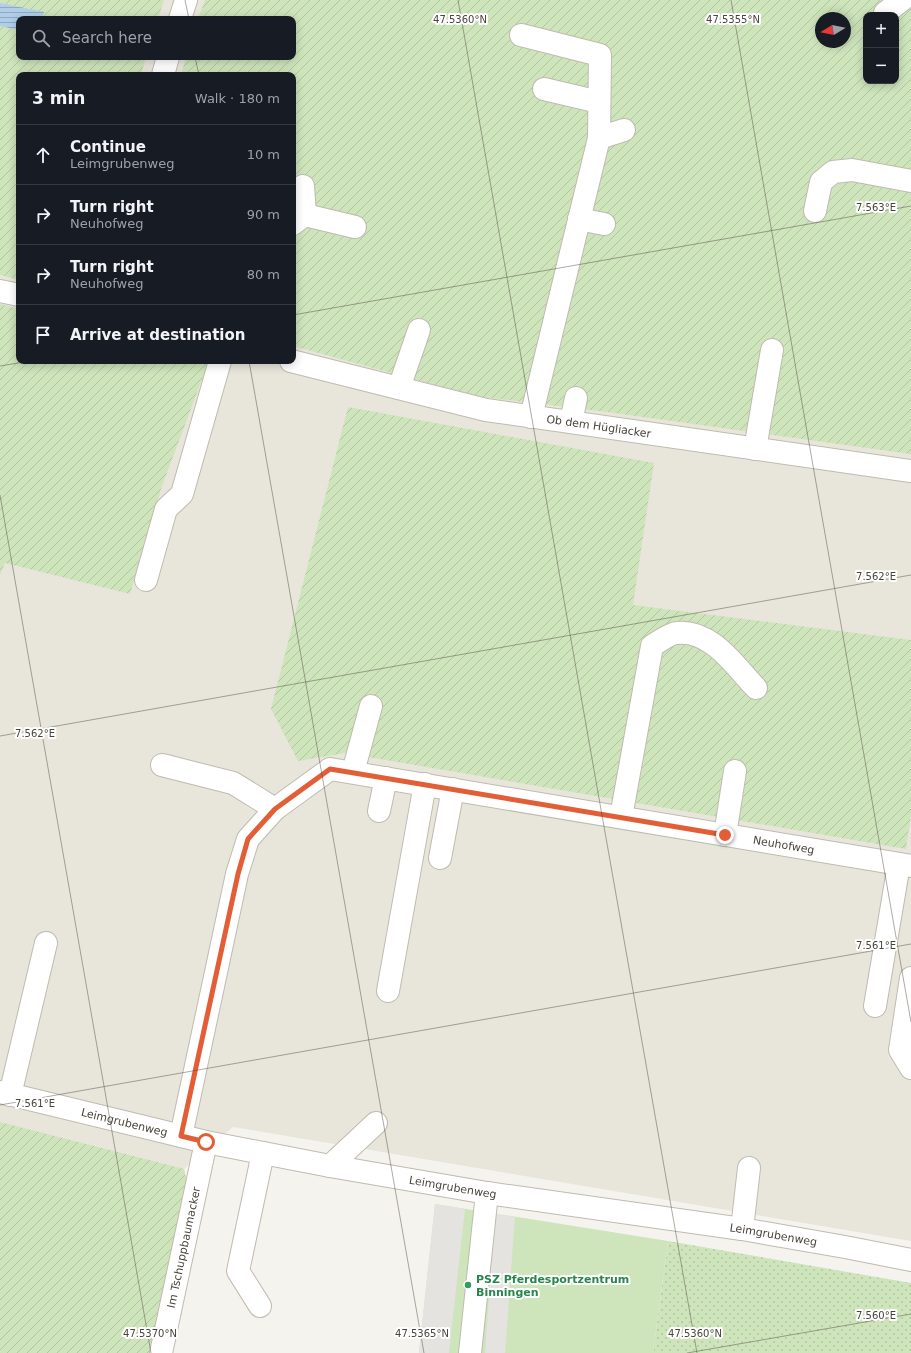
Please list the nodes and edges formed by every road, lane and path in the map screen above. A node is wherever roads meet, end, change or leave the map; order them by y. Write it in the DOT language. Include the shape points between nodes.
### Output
graph roads {
  1 [pos="186,0"];
  2 [pos="902,0"];
  3 [pos="886,12"];
  4 [pos="181,16"];
  5 [pos="521,35"];
  6 [pos="167,60"];
  7 [pos="164,72"];
  8 [pos="544,89"];
  9 [pos="599,102"];
  10 [pos="624,130"];
  11 [pos="599,138"];
  12 [pos="911,181"];
  13 [pos="303,186"];
  14 [pos="815,211"];
  15 [pos="579,219"];
  16 [pos="299,220"];
  17 [pos="604,224"];
  18 [pos="355,227"];
  19 [pos="0,291"];
  20 [pos="16,294"];
  21 [pos="419,330"];
  22 [pos="772,350"];
  23 [pos="296,362"];
  24 [pos="219,364"];
  25 [pos="399,388"];
  26 [pos="576,398"];
  27 [pos="530,417"];
  28 [pos="571,422"];
  29 [pos="756,449"];
  30 [pos="911,471"];
  31 [pos="146,580"];
  32 [pos="756,688"];
  33 [pos="371,706"];
  34 [pos="162,765"];
  35 [pos="735,771"];
  36 [pos="353,772"];
  37 [pos="386,778"];
  38 [pos="425,784"];
  39 [pos="453,789"];
  40 [pos="275,809"];
  41 [pos="379,810"];
  42 [pos="621,817"];
  43 [pos="725,835"];
  44 [pos="440,858"];
  45 [pos="905,865"];
  46 [pos="46,943"];
  47 [pos="911,978"];
  48 [pos="388,991"];
  49 [pos="876,1006"];
  50 [pos="911,1068"];
  51 [pos="5,1094"];
  52 [pos="376,1123"];
  53 [pos="181,1136"];
  54 [pos="206,1142"];
  55 [pos="263,1154"];
  56 [pos="330,1166"];
  57 [pos="749,1168"];
  58 [pos="487,1193"];
  59 [pos="742,1229"];
  60 [pos="911,1260"];
  61 [pos="260,1306"];
  62 [pos="161,1353"];
  63 [pos="470,1353"];
  1 -- 4 [label="street"];
  2 -- 3 [label="street"];
  5 -- 9 [label="street" via="600,55"];
  6 -- 7 [label="street"];
  8 -- 9 [label="street"];
  9 -- 11 [label="street"];
  10 -- 11 [label="street"];
  11 -- 15 [label="street"];
  12 -- 14 [label="street" via="852,170 833,172 821,182"];
  13 -- 16 [label="street"];
  15 -- 17 [label="street"];
  15 -- 27 [label="street" via="558,270"];
  16 -- 18 [label="street"];
  19 -- 20 [label="street"];
  21 -- 25 [label="street"];
  22 -- 29 [label="street"];
  23 -- 25 [label="street, Ob dem Hügliacker"];
  24 -- 31 [label="street" via="182,494 166,510"];
  25 -- 27 [label="street, Ob dem Hügliacker" via="486,410"];
  26 -- 28 [label="street"];
  27 -- 28 [label="street, Ob dem Hügliacker"];
  28 -- 29 [label="street, Ob dem Hügliacker"];
  29 -- 30 [label="street, Ob dem Hügliacker"];
  32 -- 42 [label="street" via="716,645 698,635 676,633 652,646"];
  33 -- 36 [label="street"];
  34 -- 40 [label="street" via="233,783"];
  35 -- 43 [label="street"];
  36 -- 37 [label="street, Neuhofweg"];
  36 -- 40 [label="street, Neuhofweg" via="330,769"];
  37 -- 38 [label="street, Neuhofweg"];
  37 -- 41 [label="street"];
  38 -- 39 [label="street, Neuhofweg"];
  38 -- 48 [label="street"];
  39 -- 42 [label="street, Neuhofweg"];
  39 -- 44 [label="street"];
  40 -- 53 [label="street, Neuhofweg" via="248,839 238,874"];
  42 -- 43 [label="street, Neuhofweg"];
  43 -- 45 [label="street, Neuhofweg"];
  45 -- 49 [label="street"];
  46 -- 51 [label="street"];
  47 -- 50 [label="street" via="900,1050"];
  51 -- 53 [label="street, Leimgrubenweg"];
  52 -- 56 [label="street"];
  53 -- 54 [label="street, Leimgrubenweg"];
  54 -- 55 [label="street, Leimgrubenweg"];
  54 -- 62 [label="street, Im Tschuppbaumacker"];
  55 -- 56 [label="street, Leimgrubenweg"];
  55 -- 61 [label="street" via="238,1271"];
  56 -- 58 [label="street, Leimgrubenweg"];
  57 -- 59 [label="street"];
  58 -- 59 [label="street, Leimgrubenweg"];
  58 -- 63 [label="street"];
  59 -- 60 [label="street, Leimgrubenweg"];
}
